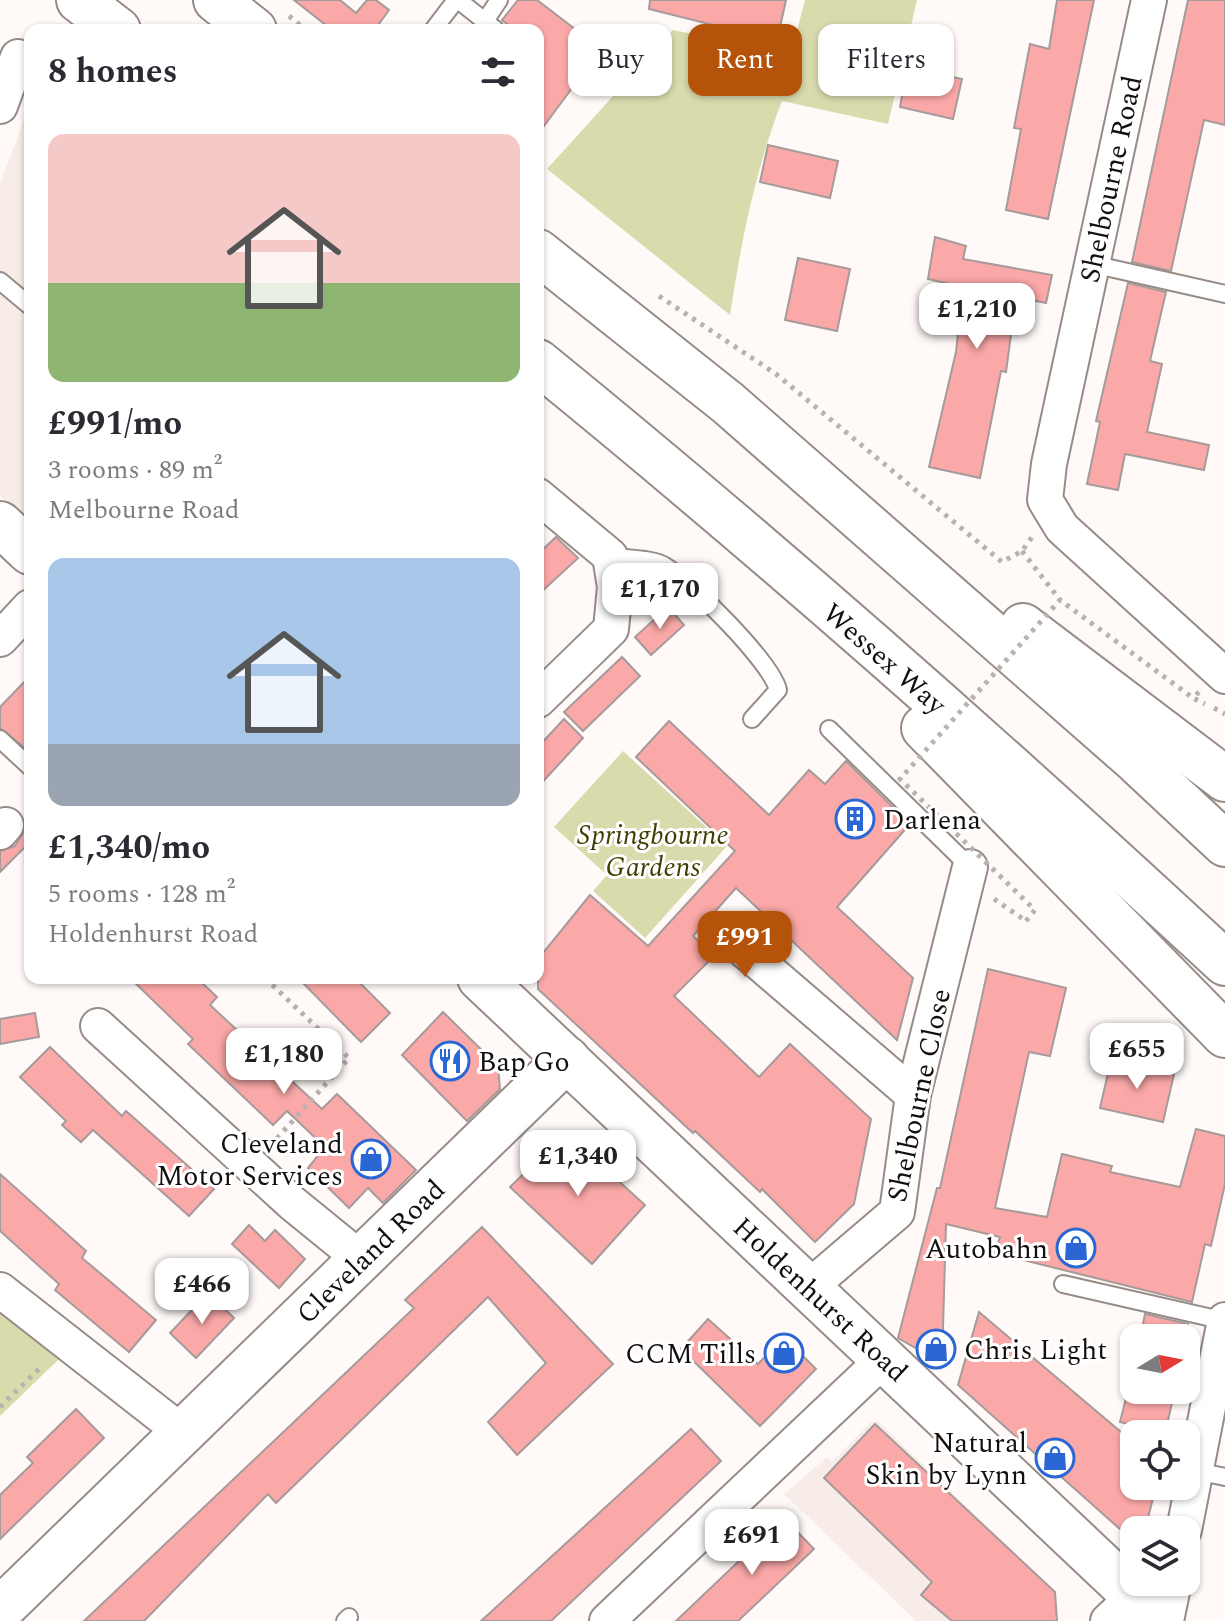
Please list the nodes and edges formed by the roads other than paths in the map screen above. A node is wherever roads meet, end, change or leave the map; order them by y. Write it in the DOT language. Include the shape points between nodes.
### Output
graph roads {
  1 [pos="79,0"];
  2 [pos="216,0"];
  3 [pos="457,0"];
  4 [pos="499,0"];
  5 [pos="1149,0"];
  6 [pos="110,24"];
  7 [pos="246,24"];
  8 [pos="438,24"];
  9 [pos="489,24"];
  10 [pos="490,24"];
  11 [pos="18,57"];
  12 [pos="0,106"];
  13 [pos="544,257"];
  14 [pos="1092,264"];
  15 [pos="0,281"];
  16 [pos="1225,294"];
  17 [pos="24,301"];
  18 [pos="544,367"];
  19 [pos="728,403"];
  20 [pos="677,474"];
  21 [pos="544,501"];
  22 [pos="0,524"];
  23 [pos="24,546"];
  24 [pos="610,556"];
  25 [pos="24,613"];
  26 [pos="0,639"];
  27 [pos="1225,676"];
  28 [pos="544,694"];
  29 [pos="752,719"];
  30 [pos="829,729"];
  31 [pos="0,739"];
  32 [pos="24,761"];
  33 [pos="1225,779"];
  34 [pos="1225,844"];
  35 [pos="970,867"];
  36 [pos="727,935"];
  37 [pos="1225,963"];
  38 [pos="486,984"];
  39 [pos="98,1026"];
  40 [pos="1225,1035"];
  41 [pos="567,1059"];
  42 [pos="913,1095"];
  43 [pos="362,1260"];
  44 [pos="1063,1284"];
  45 [pos="808,1288"];
  46 [pos="0,1290"];
  47 [pos="1225,1320"];
  48 [pos="884,1359"];
  49 [pos="183,1433"];
  50 [pos="1210,1474"];
  51 [pos="1190,1516"];
  52 [pos="1149,1608"];
  53 [pos="0,1610"];
  54 [pos="607,1621"];
  1 -- 6 [label="main road"];
  2 -- 7 [label="main road"];
  3 -- 8 [label="lane"];
  3 -- 9 [label="lane"];
  4 -- 10 [label="lane"];
  5 -- 14 [label="street, Shelbourne Road"];
  11 -- 12 [label="street"];
  13 -- 19 [label="main road"];
  14 -- 16 [label="lane"];
  14 -- 27 [label="street, Shelbourne Road" via="1045,500 1062,528"];
  15 -- 17 [label="lane"];
  18 -- 20 [label="main road, Wessex Way"];
  19 -- 33 [label="main road"];
  19 -- 34 [label="main road"];
  20 -- 37 [label="main road, Wessex Way"];
  20 -- 40 [label="main road"];
  21 -- 24 [label="street"];
  22 -- 23 [label="main road"];
  24 -- 28 [label="street" via="615,587 611,629"];
  24 -- 29 [label="lane" via="663,565 736,633 775,678 778,690"];
  25 -- 26 [label="street"];
  30 -- 35 [label="lane"];
  31 -- 32 [label="lane"];
  35 -- 42 [label="street, Shelbourne Close"];
  36 -- 42 [label="street"];
  38 -- 41 [label="main road, Holdenhurst Road"];
  39 -- 43 [label="street"];
  41 -- 43 [label="main road, Cleveland Road"];
  41 -- 45 [label="main road, Holdenhurst Road"];
  42 -- 45 [label="street, Shelbourne Close" via="897,1212"];
  43 -- 49 [label="main road, Cleveland Road"];
  44 -- 47 [label="lane"];
  45 -- 48 [label="main road, Holdenhurst Road"];
  46 -- 49 [label="street"];
  47 -- 50 [label="street"];
  48 -- 52 [label="main road, Holdenhurst Road"];
  48 -- 54 [label="street"];
  49 -- 53 [label="main road, Cleveland Road"];
  50 -- 51 [label="street"];
}
